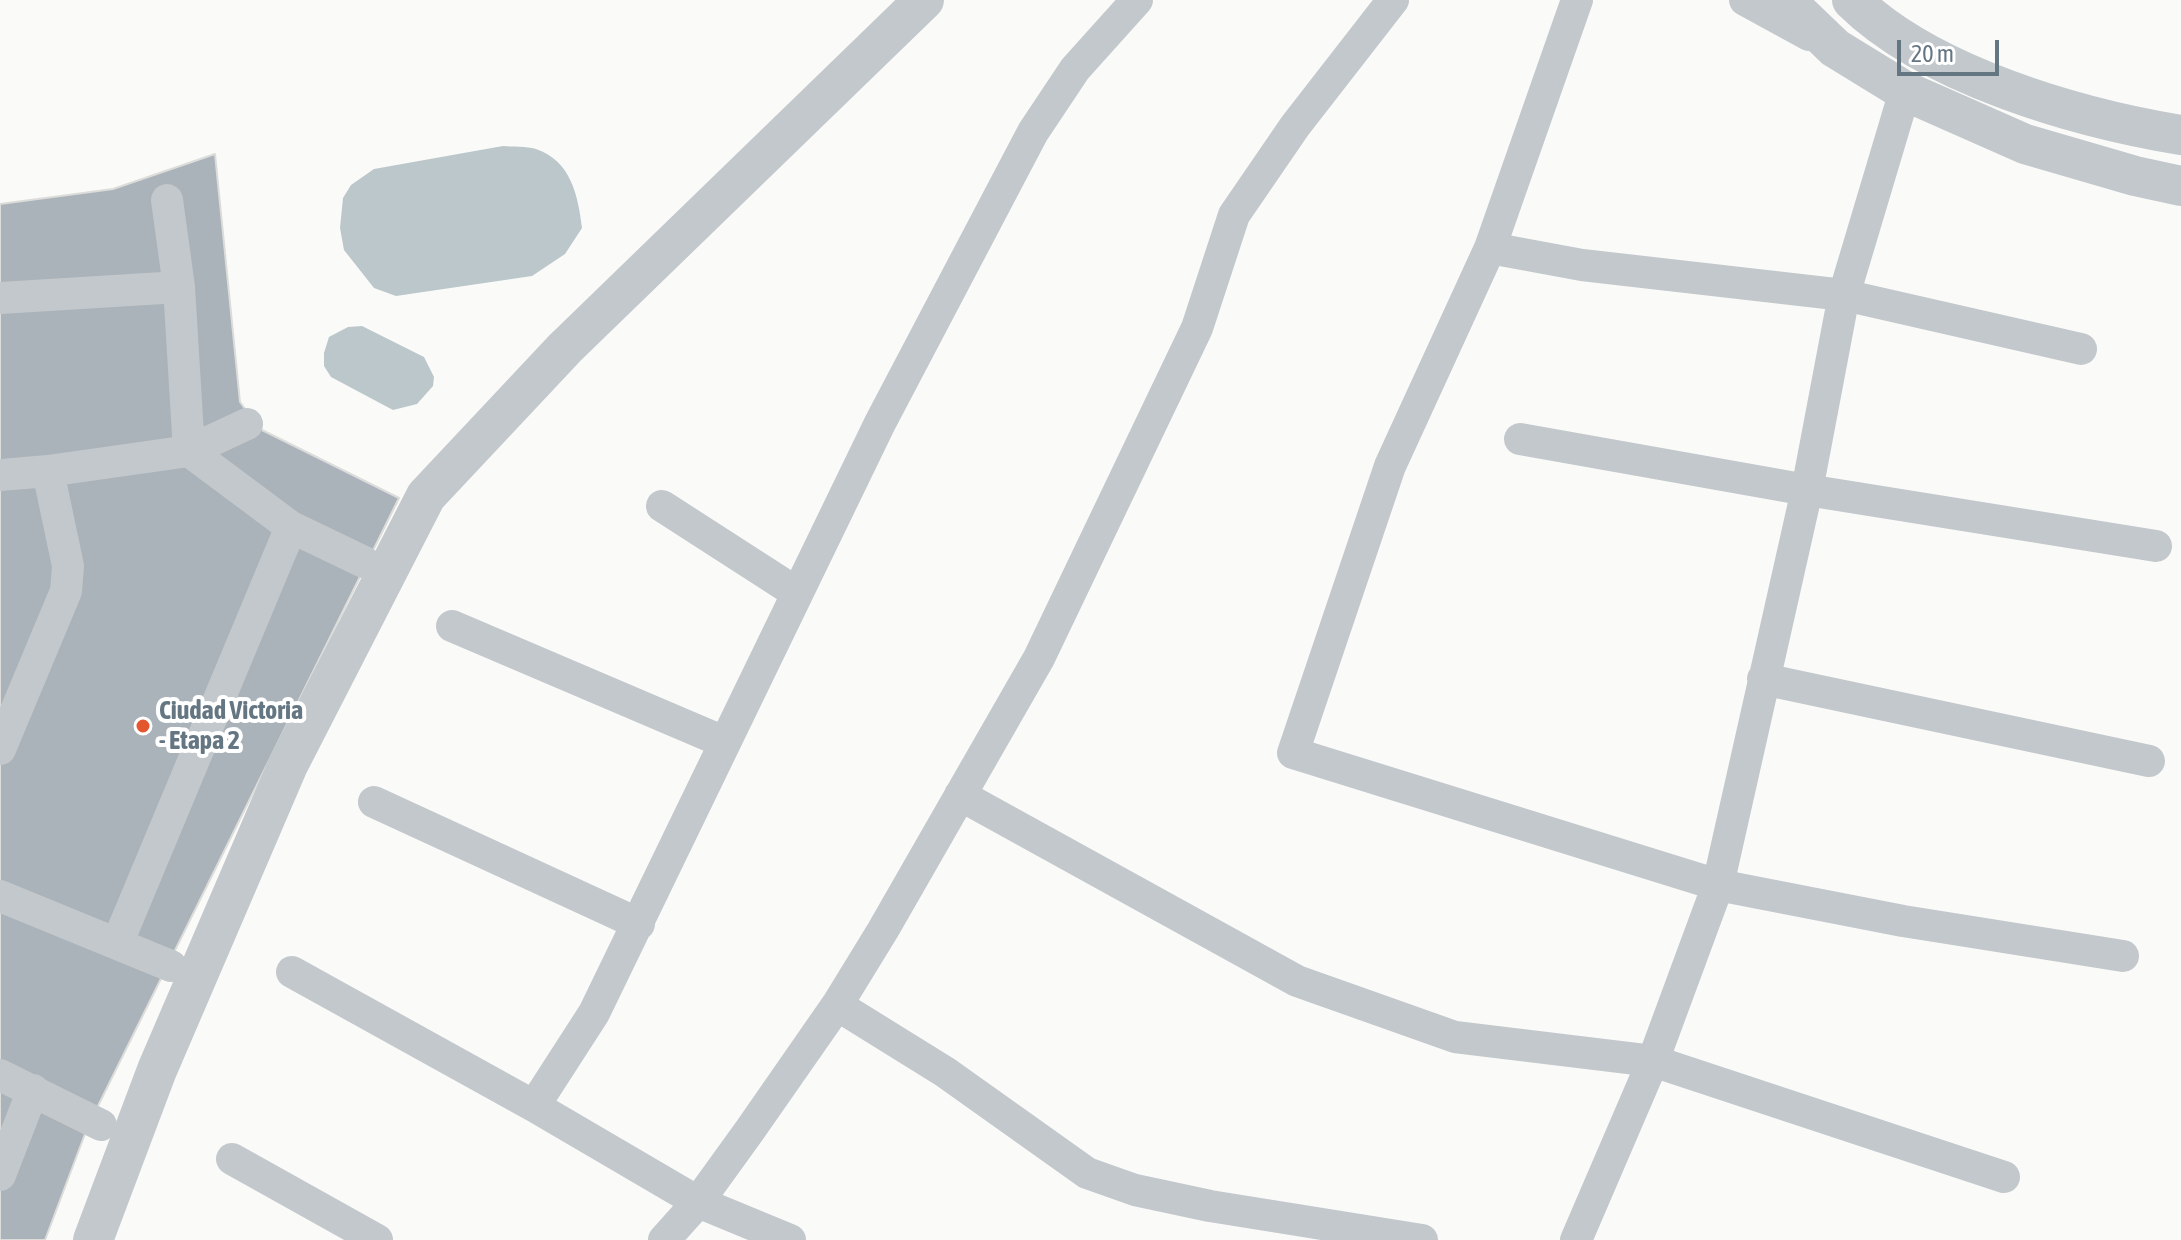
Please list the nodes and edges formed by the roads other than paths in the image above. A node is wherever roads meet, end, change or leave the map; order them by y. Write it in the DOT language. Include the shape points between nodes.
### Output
graph roads {
  1 [pos="924,0"];
  2 [pos="1137,0"];
  3 [pos="1393,0"];
  4 [pos="1577,0"];
  5 [pos="1745,0"];
  6 [pos="1785,0"];
  7 [pos="1852,0"];
  8 [pos="1835,48"];
  9 [pos="1905,91"];
  10 [pos="2181,135"];
  11 [pos="2181,186"];
  12 [pos="167,200"];
  13 [pos="1490,248"];
  14 [pos="179,287"];
  15 [pos="1844,295"];
  16 [pos="0,298"];
  17 [pos="2081,349"];
  18 [pos="247,424"];
  19 [pos="1520,439"];
  20 [pos="189,451"];
  21 [pos="48,471"];
  22 [pos="0,475"];
  23 [pos="1807,490"];
  24 [pos="662,506"];
  25 [pos="291,527"];
  26 [pos="2156,546"];
  27 [pos="364,562"];
  28 [pos="797,593"];
  29 [pos="452,626"];
  30 [pos="1763,679"];
  31 [pos="11,695"];
  32 [pos="724,742"];
  33 [pos="0,749"];
  34 [pos="2149,761"];
  35 [pos="960,795"];
  36 [pos="374,802"];
  37 [pos="1718,885"];
  38 [pos="0,896"];
  39 [pos="639,924"];
  40 [pos="117,944"];
  41 [pos="2123,956"];
  42 [pos="171,966"];
  43 [pos="292,972"];
  44 [pos="837,1005"];
  45 [pos="1653,1061"];
  46 [pos="0,1075"];
  47 [pos="33,1090"];
  48 [pos="534,1106"];
  49 [pos="101,1125"];
  50 [pos="232,1159"];
  51 [pos="0,1175"];
  52 [pos="2004,1177"];
  53 [pos="698,1202"];
  54 [pos="93,1240"];
  55 [pos="377,1240"];
  56 [pos="664,1240"];
  57 [pos="790,1240"];
  58 [pos="1422,1240"];
  59 [pos="1576,1240"];
  1 -- 54 [label="street" via="565,348 426,496 288,765 157,1070"];
  2 -- 28 [label="street" via="1075,69 1033,132"];
  3 -- 35 [label="street" via="1234,215 1197,328 1039,658"];
  4 -- 13 [label="street"];
  5 -- 8 [label="street"];
  6 -- 8 [label="street"];
  7 -- 10 [label="street" via="1876,23 1932,56 2034,100"];
  8 -- 9 [label="street"];
  9 -- 11 [label="street" via="2025,144"];
  9 -- 15 [label="street"];
  12 -- 14 [label="street"];
  13 -- 15 [label="street" via="1582,265"];
  13 -- 37 [label="street" via="1390,466 1293,753"];
  14 -- 16 [label="street"];
  14 -- 20 [label="street"];
  15 -- 17 [label="street"];
  15 -- 23 [label="street"];
  18 -- 20 [label="street"];
  19 -- 23 [label="street"];
  20 -- 21 [label="street"];
  20 -- 25 [label="street"];
  21 -- 22 [label="street"];
  21 -- 31 [label="street" via="68,566 66,591"];
  23 -- 26 [label="street"];
  23 -- 30 [label="street"];
  24 -- 28 [label="street"];
  25 -- 27 [label="street"];
  25 -- 40 [label="street"];
  28 -- 32 [label="street"];
  29 -- 32 [label="street"];
  30 -- 34 [label="street"];
  30 -- 37 [label="street"];
  31 -- 33 [label="street"];
  32 -- 39 [label="street"];
  35 -- 44 [label="street"];
  35 -- 45 [label="street" via="1297,981 1455,1037"];
  36 -- 39 [label="street"];
  37 -- 41 [label="street"];
  37 -- 45 [label="street"];
  38 -- 40 [label="street"];
  39 -- 48 [label="street" via="594,1013"];
  40 -- 42 [label="street"];
  43 -- 48 [label="street"];
  44 -- 53 [label="street"];
  44 -- 58 [label="street" via="945,1072 1087,1173 1210,1206"];
  45 -- 52 [label="street"];
  45 -- 59 [label="street"];
  46 -- 47 [label="street"];
  47 -- 49 [label="street"];
  47 -- 51 [label="street"];
  48 -- 53 [label="street"];
  50 -- 55 [label="street"];
  53 -- 56 [label="street"];
  53 -- 57 [label="street"];
}
